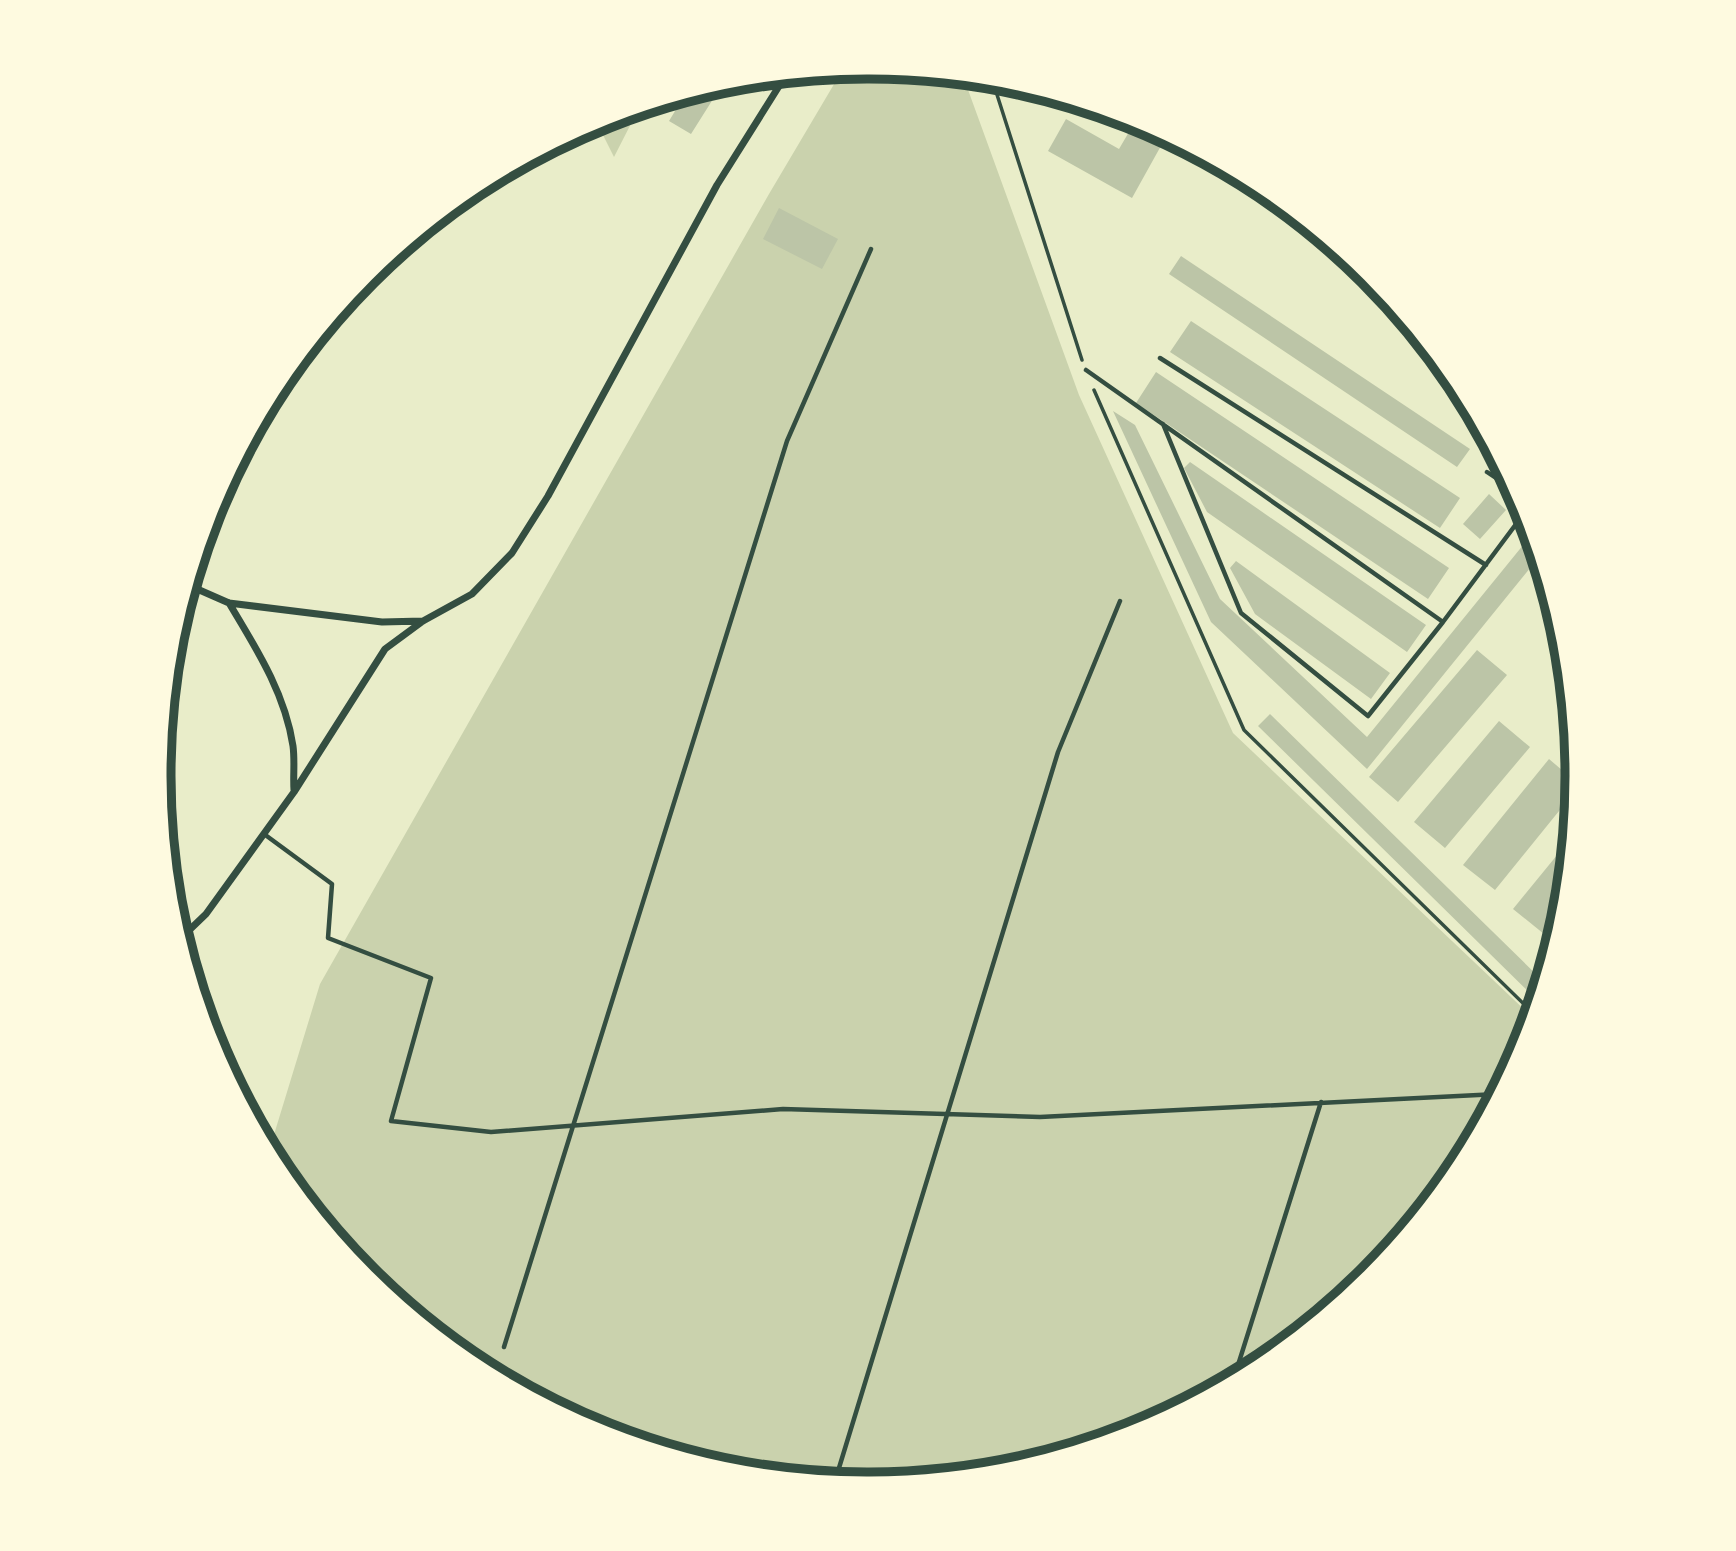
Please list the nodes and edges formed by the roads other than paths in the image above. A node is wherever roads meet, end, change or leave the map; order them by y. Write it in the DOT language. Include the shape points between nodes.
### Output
graph roads {
  1 [pos="780,85"];
  2 [pos="871,249"];
  3 [pos="1160,358"];
  4 [pos="1086,370"];
  5 [pos="1163,424"];
  6 [pos="1487,472"];
  7 [pos="1499,480"];
  8 [pos="1517,523"];
  9 [pos="1486,565"];
  10 [pos="197,589"];
  11 [pos="1120,601"];
  12 [pos="229,603"];
  13 [pos="423,621"];
  14 [pos="1443,622"];
  15 [pos="294,792"];
  16 [pos="263,833"];
  17 [pos="189,930"];
  18 [pos="1487,1094"];
  19 [pos="1321,1102"];
  20 [pos="949,1114"];
  21 [pos="573,1126"];
  22 [pos="503,1347"];
  23 [pos="1238,1366"];
  24 [pos="838,1471"];
  1 -- 13 [label="street" via="717,185 548,496 512,553 472,594"];
  2 -- 21 [label="lane" via="787,441"];
  3 -- 9 [label="lane"];
  4 -- 5 [label="lane"];
  5 -- 14 [label="lane"];
  5 -- 14 [label="lane" via="1241,613 1368,716"];
  6 -- 7 [label="lane"];
  8 -- 9 [label="lane"];
  9 -- 14 [label="lane"];
  10 -- 12 [label="street"];
  11 -- 20 [label="lane" via="1058,752"];
  12 -- 13 [label="street" via="382,622"];
  12 -- 15 [label="street" via="265,663 282,706 293,747"];
  13 -- 15 [label="street" via="385,649"];
  15 -- 16 [label="street"];
  16 -- 17 [label="street" via="206,914"];
  16 -- 21 [label="lane" via="332,884 328,938 431,978 391,1121 491,1132"];
  18 -- 19 [label="lane"];
  19 -- 20 [label="lane" via="1040,1116"];
  19 -- 23 [label="lane"];
  20 -- 21 [label="lane" via="783,1109"];
  20 -- 24 [label="lane"];
  21 -- 22 [label="lane"];
}
